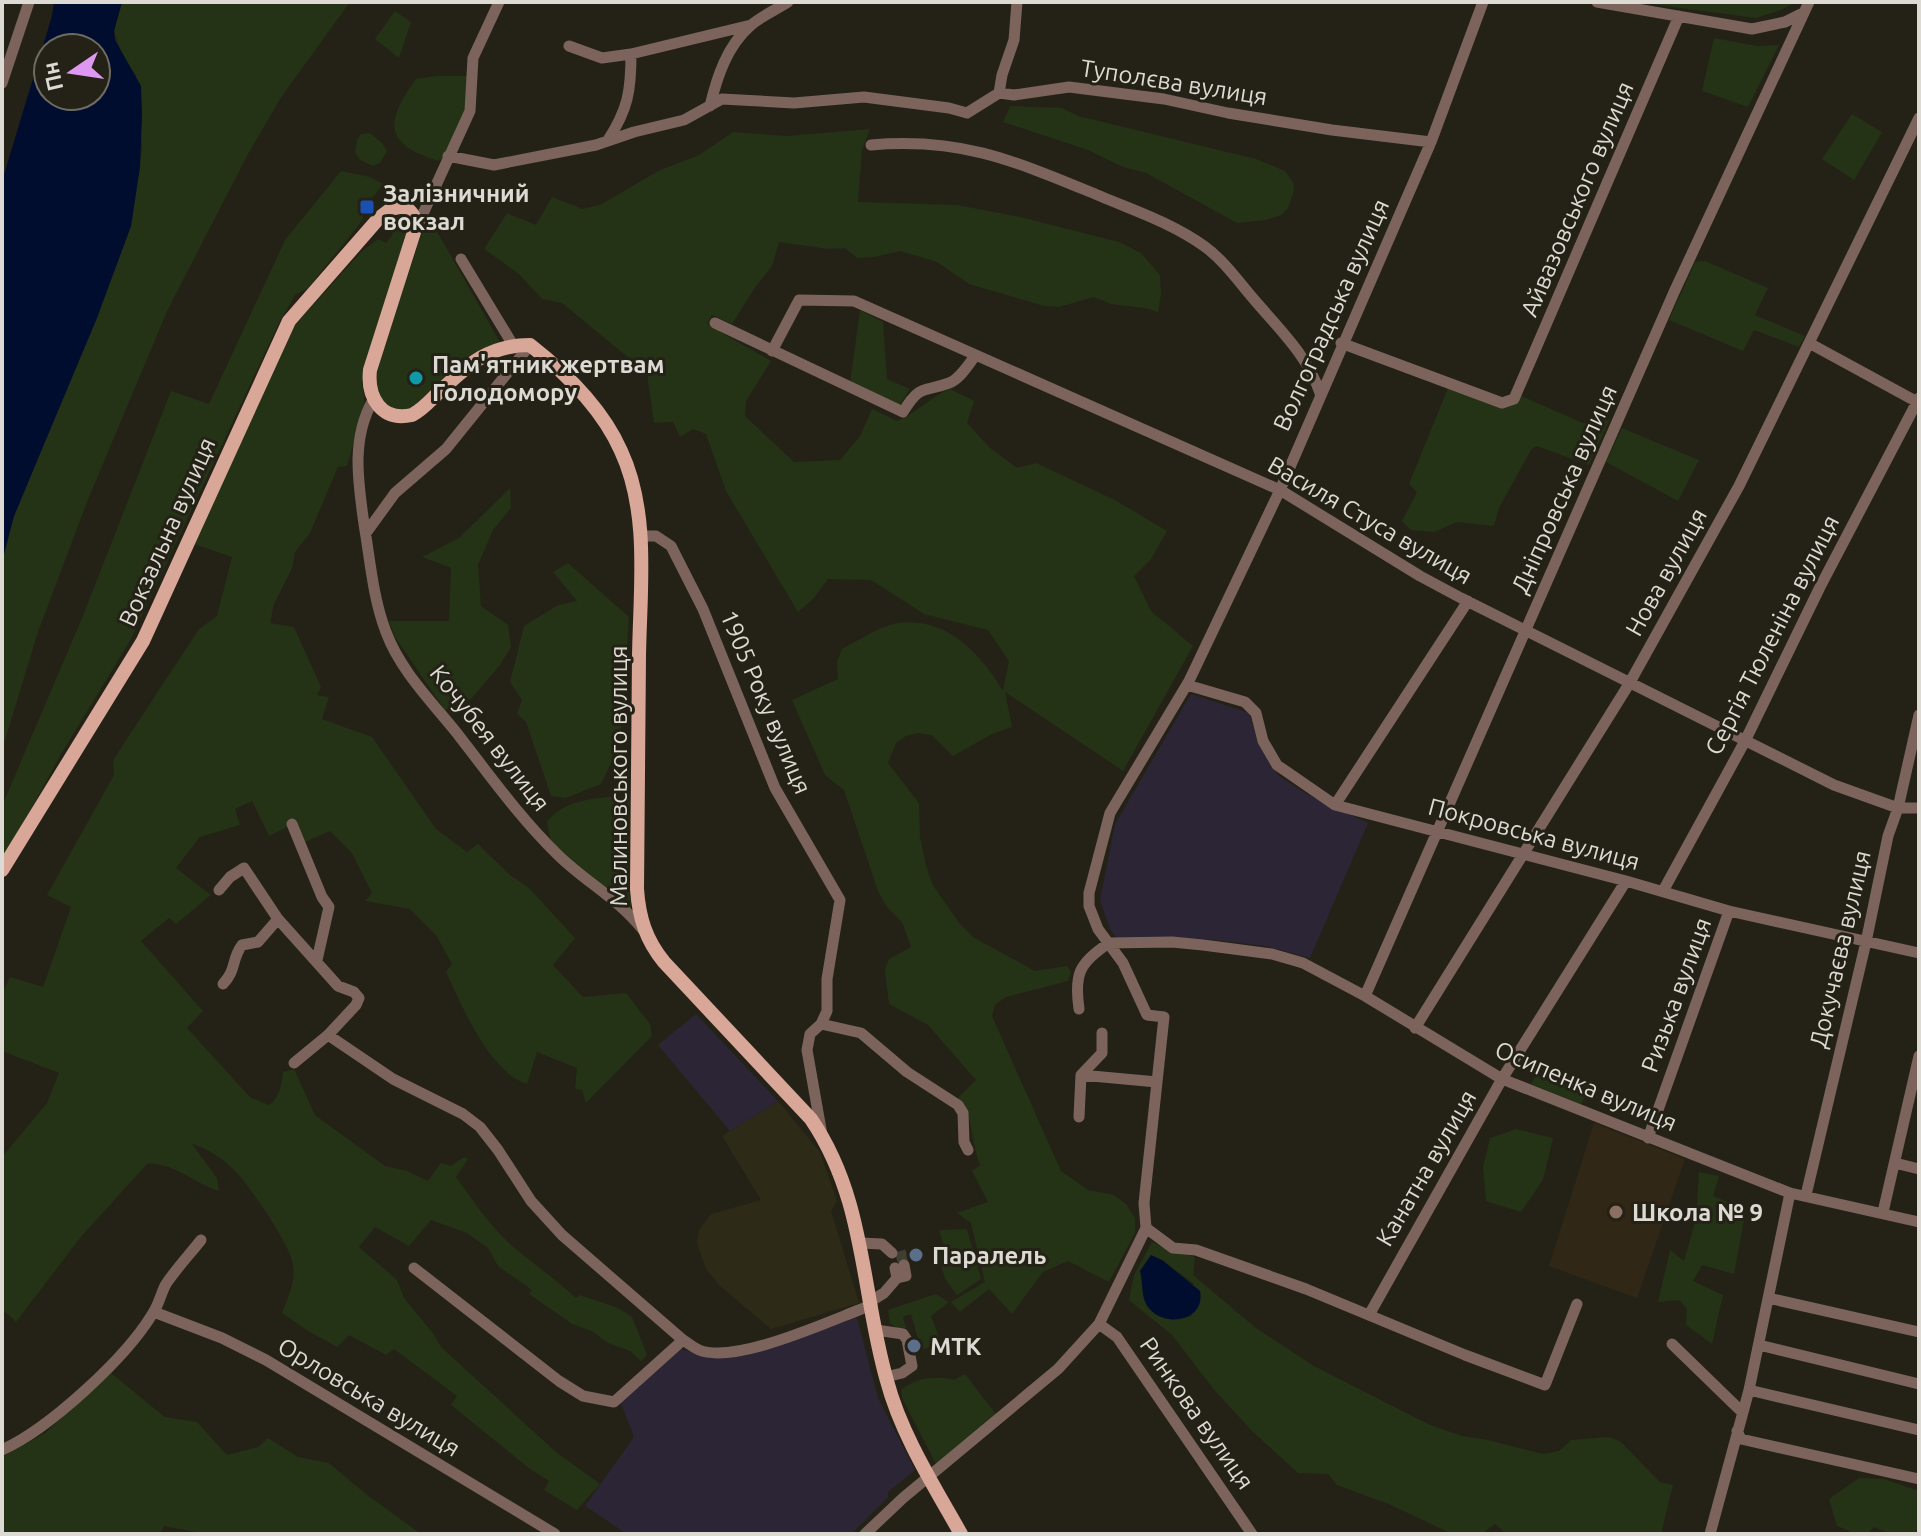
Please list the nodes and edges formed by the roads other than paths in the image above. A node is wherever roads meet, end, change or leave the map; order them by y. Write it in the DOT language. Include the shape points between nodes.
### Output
graph roads {
  1 [pos="29,2"];
  2 [pos="499,2"];
  3 [pos="788,2"];
  4 [pos="1017,2"];
  5 [pos="1483,2"];
  6 [pos="1597,2"];
  7 [pos="1806,7"];
  8 [pos="1679,16"];
  9 [pos="751,25"];
  10 [pos="569,46"];
  11 [pos="631,54"];
  12 [pos="2,83"];
  13 [pos="999,93"];
  14 [pos="710,106"];
  15 [pos="1919,118"];
  16 [pos="608,140"];
  17 [pos="1431,142"];
  18 [pos="871,145"];
  19 [pos="448,156"];
  20 [pos="411,240"];
  21 [pos="461,259"];
  22 [pos="715,323"];
  23 [pos="1341,343"];
  24 [pos="1809,343"];
  25 [pos="513,345"];
  26 [pos="530,345"];
  27 [pos="772,351"];
  28 [pos="975,356"];
  29 [pos="1320,393"];
  30 [pos="373,400"];
  31 [pos="1918,401"];
  32 [pos="1280,490"];
  33 [pos="366,533"];
  34 [pos="640,536"];
  35 [pos="1468,601"];
  36 [pos="1527,629"];
  37 [pos="1629,684"];
  38 [pos="1187,685"];
  39 [pos="1919,715"];
  40 [pos="1745,741"];
  41 [pos="1335,805"];
  42 [pos="1898,808"];
  43 [pos="1919,808"];
  44 [pos="292,824"];
  45 [pos="1439,832"];
  46 [pos="1522,854"];
  47 [pos="2,870"];
  48 [pos="1626,881"];
  49 [pos="219,890"];
  50 [pos="1663,891"];
  51 [pos="1729,911"];
  52 [pos="278,919"];
  53 [pos="644,930"];
  54 [pos="1866,942"];
  55 [pos="1109,943"];
  56 [pos="1919,953"];
  57 [pos="317,960"];
  58 [pos="223,984"];
  59 [pos="1365,996"];
  60 [pos="1079,1009"];
  61 [pos="821,1024"];
  62 [pos="1415,1028"];
  63 [pos="1102,1033"];
  64 [pos="328,1035"];
  65 [pos="1919,1056"];
  66 [pos="294,1063"];
  67 [pos="1917,1070"];
  68 [pos="1081,1075"];
  69 [pos="1502,1079"];
  70 [pos="1157,1082"];
  71 [pos="1079,1117"];
  72 [pos="1905,1117"];
  73 [pos="1919,1120"];
  74 [pos="822,1135"];
  75 [pos="1648,1138"];
  76 [pos="968,1150"];
  77 [pos="1895,1163"];
  78 [pos="1919,1169"];
  79 [pos="1790,1193"];
  80 [pos="1806,1195"];
  81 [pos="1883,1212"];
  82 [pos="1919,1222"];
  83 [pos="1146,1228"];
  84 [pos="201,1240"];
  85 [pos="861,1243"];
  86 [pos="896,1252"];
  87 [pos="414,1268"];
  88 [pos="898,1270"];
  89 [pos="1768,1298"];
  90 [pos="872,1303"];
  91 [pos="1577,1304"];
  92 [pos="154,1312"];
  93 [pos="1369,1315"];
  94 [pos="1099,1324"];
  95 [pos="876,1330"];
  96 [pos="1919,1332"];
  97 [pos="683,1340"];
  98 [pos="1672,1344"];
  99 [pos="1759,1345"];
  100 [pos="886,1377"];
  101 [pos="1919,1384"];
  102 [pos="1749,1390"];
  103 [pos="1742,1412"];
  104 [pos="1919,1430"];
  105 [pos="1737,1431"];
  106 [pos="2,1450"];
  107 [pos="929,1477"];
  108 [pos="1919,1479"];
  109 [pos="555,1534"];
  110 [pos="865,1534"];
  111 [pos="961,1534"];
  112 [pos="1252,1534"];
  113 [pos="1710,1534"];
  1 -- 12 [label="street"];
  2 -- 19 [label="street" via="473,58 470,111"];
  3 -- 9 [label="street"];
  4 -- 13 [label="street" via="1014,40"];
  5 -- 17 [label="street, Волгоградська вулиця"];
  6 -- 8 [label="street"];
  7 -- 8 [label="street" via="1785,22 1752,29"];
  7 -- 36 [label="street, Дніпровська вулиця"];
  8 -- 23 [label="street, Айвазовського вулиця" via="1514,399 1502,403"];
  9 -- 11 [label="street"];
  9 -- 14 [label="street" via="728,54"];
  10 -- 11 [label="street" via="602,58"];
  11 -- 16 [label="street" via="628,103"];
  13 -- 14 [label="street, Туполєва вулиця" via="967,113 864,97 794,103 722,99"];
  13 -- 17 [label="street, Туполєва вулиця" via="1069,87"];
  14 -- 16 [label="street, Туполєва вулиця" via="684,120"];
  15 -- 24 [label="street, Нова вулиця"];
  16 -- 19 [label="street, Туполєва вулиця" via="494,165"];
  17 -- 23 [label="street, Волгоградська вулиця"];
  18 -- 29 [label="street" via="938,144 978,150 1165,223 1206,247 1223,265 1289,339 1315,376"];
  19 -- 20 [label="street"];
  20 -- 30 [label="main road" via="370,370"];
  20 -- 47 [label="main road, Вокзальна вулиця" via="413,212 404,206 391,209 289,321 143,641"];
  21 -- 25 [label="street"];
  22 -- 27 [label="street"];
  23 -- 29 [label="street, Волгоградська вулиця"];
  24 -- 31 [label="street"];
  24 -- 37 [label="street, Нова вулиця" via="1739,486"];
  25 -- 26 [label="main road"];
  25 -- 30 [label="main road" via="490,351 412,415 391,414"];
  26 -- 33 [label="street" via="446,449 395,493"];
  26 -- 34 [label="main road, Малиновського вулиця" via="608,425 630,473"];
  27 -- 28 [label="street" via="903,412 914,394 951,383"];
  27 -- 28 [label="street, Василя Стуса вулиця" via="799,300 839,299"];
  28 -- 32 [label="street, Василя Стуса вулиця"];
  29 -- 32 [label="street, Волгоградська вулиця"];
  30 -- 33 [label="street, Кочубея вулиця" via="363,417 357,448"];
  31 -- 40 [label="street, Сергія Тюленіна вулиця"];
  32 -- 35 [label="street, Василя Стуса вулиця"];
  32 -- 38 [label="street, Волгоградська вулиця"];
  33 -- 53 [label="street, Кочубея вулиця" via="386,633 423,693 526,822"];
  34 -- 53 [label="main road, Малиновського вулиця" via="637,889"];
  34 -- 61 [label="street, 1905 Року вулиця" via="656,536 671,546 703,609 775,788 840,900"];
  35 -- 36 [label="street, Василя Стуса вулиця"];
  35 -- 41 [label="street"];
  36 -- 37 [label="street, Василя Стуса вулиця"];
  36 -- 45 [label="street, Дніпровська вулиця"];
  37 -- 40 [label="street, Василя Стуса вулиця"];
  37 -- 46 [label="street, Нова вулиця"];
  38 -- 41 [label="street, Покровська вулиця" via="1245,702 1256,713 1277,765"];
  38 -- 55 [label="street, Волгоградська вулиця" via="1107,823 1089,906"];
  39 -- 42 [label="street, Докучаєва вулиця"];
  40 -- 42 [label="street, Василя Стуса вулиця" via="1834,785"];
  40 -- 50 [label="street, Сергія Тюленіна вулиця"];
  41 -- 45 [label="street, Покровська вулиця"];
  42 -- 43 [label="street, Василя Стуса вулиця"];
  42 -- 54 [label="street, Докучаєва вулиця"];
  44 -- 57 [label="street" via="329,907"];
  45 -- 46 [label="street, Покровська вулиця"];
  45 -- 59 [label="street, Дніпровська вулиця"];
  46 -- 48 [label="street, Покровська вулиця"];
  46 -- 62 [label="street, Нова вулиця"];
  48 -- 50 [label="street, Покровська вулиця"];
  48 -- 69 [label="street, Канатна вулиця"];
  49 -- 52 [label="street" via="244,868"];
  50 -- 51 [label="street, Покровська вулиця"];
  51 -- 54 [label="street, Покровська вулиця"];
  51 -- 75 [label="street, Ризька вулиця"];
  52 -- 57 [label="street"];
  52 -- 58 [label="street" via="258,942 242,945 232,975"];
  53 -- 74 [label="main road, Малиновського вулиця" via="664,962"];
  54 -- 56 [label="street, Покровська вулиця"];
  54 -- 80 [label="street, Докучаєва вулиця"];
  55 -- 59 [label="street, Осипенка вулиця" via="1172,942 1272,954 1303,963"];
  55 -- 60 [label="street" via="1086,959 1076,986"];
  55 -- 70 [label="street" via="1147,1015 1164,1017"];
  57 -- 64 [label="street" via="338,986 359,998"];
  59 -- 62 [label="street, Осипенка вулиця"];
  61 -- 74 [label="street, 1905 Року вулиця" via="810,1034 807,1050"];
  61 -- 76 [label="street" via="861,1033 958,1105"];
  62 -- 69 [label="street, Осипенка вулиця"];
  63 -- 68 [label="street" via="1102,1053"];
  64 -- 66 [label="street"];
  64 -- 97 [label="street" via="480,1127 531,1201 562,1235"];
  65 -- 67 [label="street"];
  67 -- 72 [label="street"];
  68 -- 70 [label="street"];
  68 -- 71 [label="street"];
  69 -- 75 [label="street, Осипенка вулиця"];
  69 -- 93 [label="street, Канатна вулиця"];
  70 -- 83 [label="street"];
  72 -- 73 [label="street"];
  72 -- 77 [label="street"];
  74 -- 85 [label="main road, Малиновського вулиця" via="843,1181"];
  75 -- 79 [label="street, Осипенка вулиця"];
  77 -- 78 [label="street"];
  77 -- 81 [label="street"];
  79 -- 80 [label="street, Осипенка вулиця"];
  79 -- 89 [label="street"];
  80 -- 81 [label="street, Осипенка вулиця"];
  81 -- 82 [label="street, Осипенка вулиця"];
  83 -- 93 [label="street" via="1173,1248 1196,1250"];
  83 -- 94 [label="street"];
  84 -- 92 [label="street" via="167,1283"];
  85 -- 86 [label="street" via="882,1244"];
  85 -- 90 [label="main road, Малиновського вулиця"];
  87 -- 97 [label="street" via="583,1396 614,1402"];
  88 -- 90 [label="street"];
  89 -- 96 [label="street"];
  89 -- 99 [label="street"];
  90 -- 95 [label="main road, Малиновського вулиця"];
  90 -- 97 [label="street" via="740,1351 700,1351"];
  91 -- 93 [label="street" via="1545,1385"];
  92 -- 106 [label="street" via="90,1385"];
  92 -- 109 [label="street, Орловська вулиця" via="266,1360"];
  94 -- 107 [label="street" via="1058,1369"];
  94 -- 112 [label="street, Ринкова вулиця" via="1117,1337"];
  95 -- 100 [label="main road, Малиновського вулиця"];
  95 -- 100 [label="street" via="903,1334 907,1340 912,1366"];
  98 -- 103 [label="street"];
  99 -- 101 [label="street"];
  99 -- 102 [label="street"];
  100 -- 107 [label="main road, Малиновського вулиця"];
  102 -- 103 [label="street"];
  102 -- 104 [label="street"];
  103 -- 105 [label="street"];
  105 -- 108 [label="street" via="1741,1439"];
  105 -- 113 [label="street"];
  107 -- 110 [label="street"];
  107 -- 111 [label="main road, Малиновського вулиця"];
}
